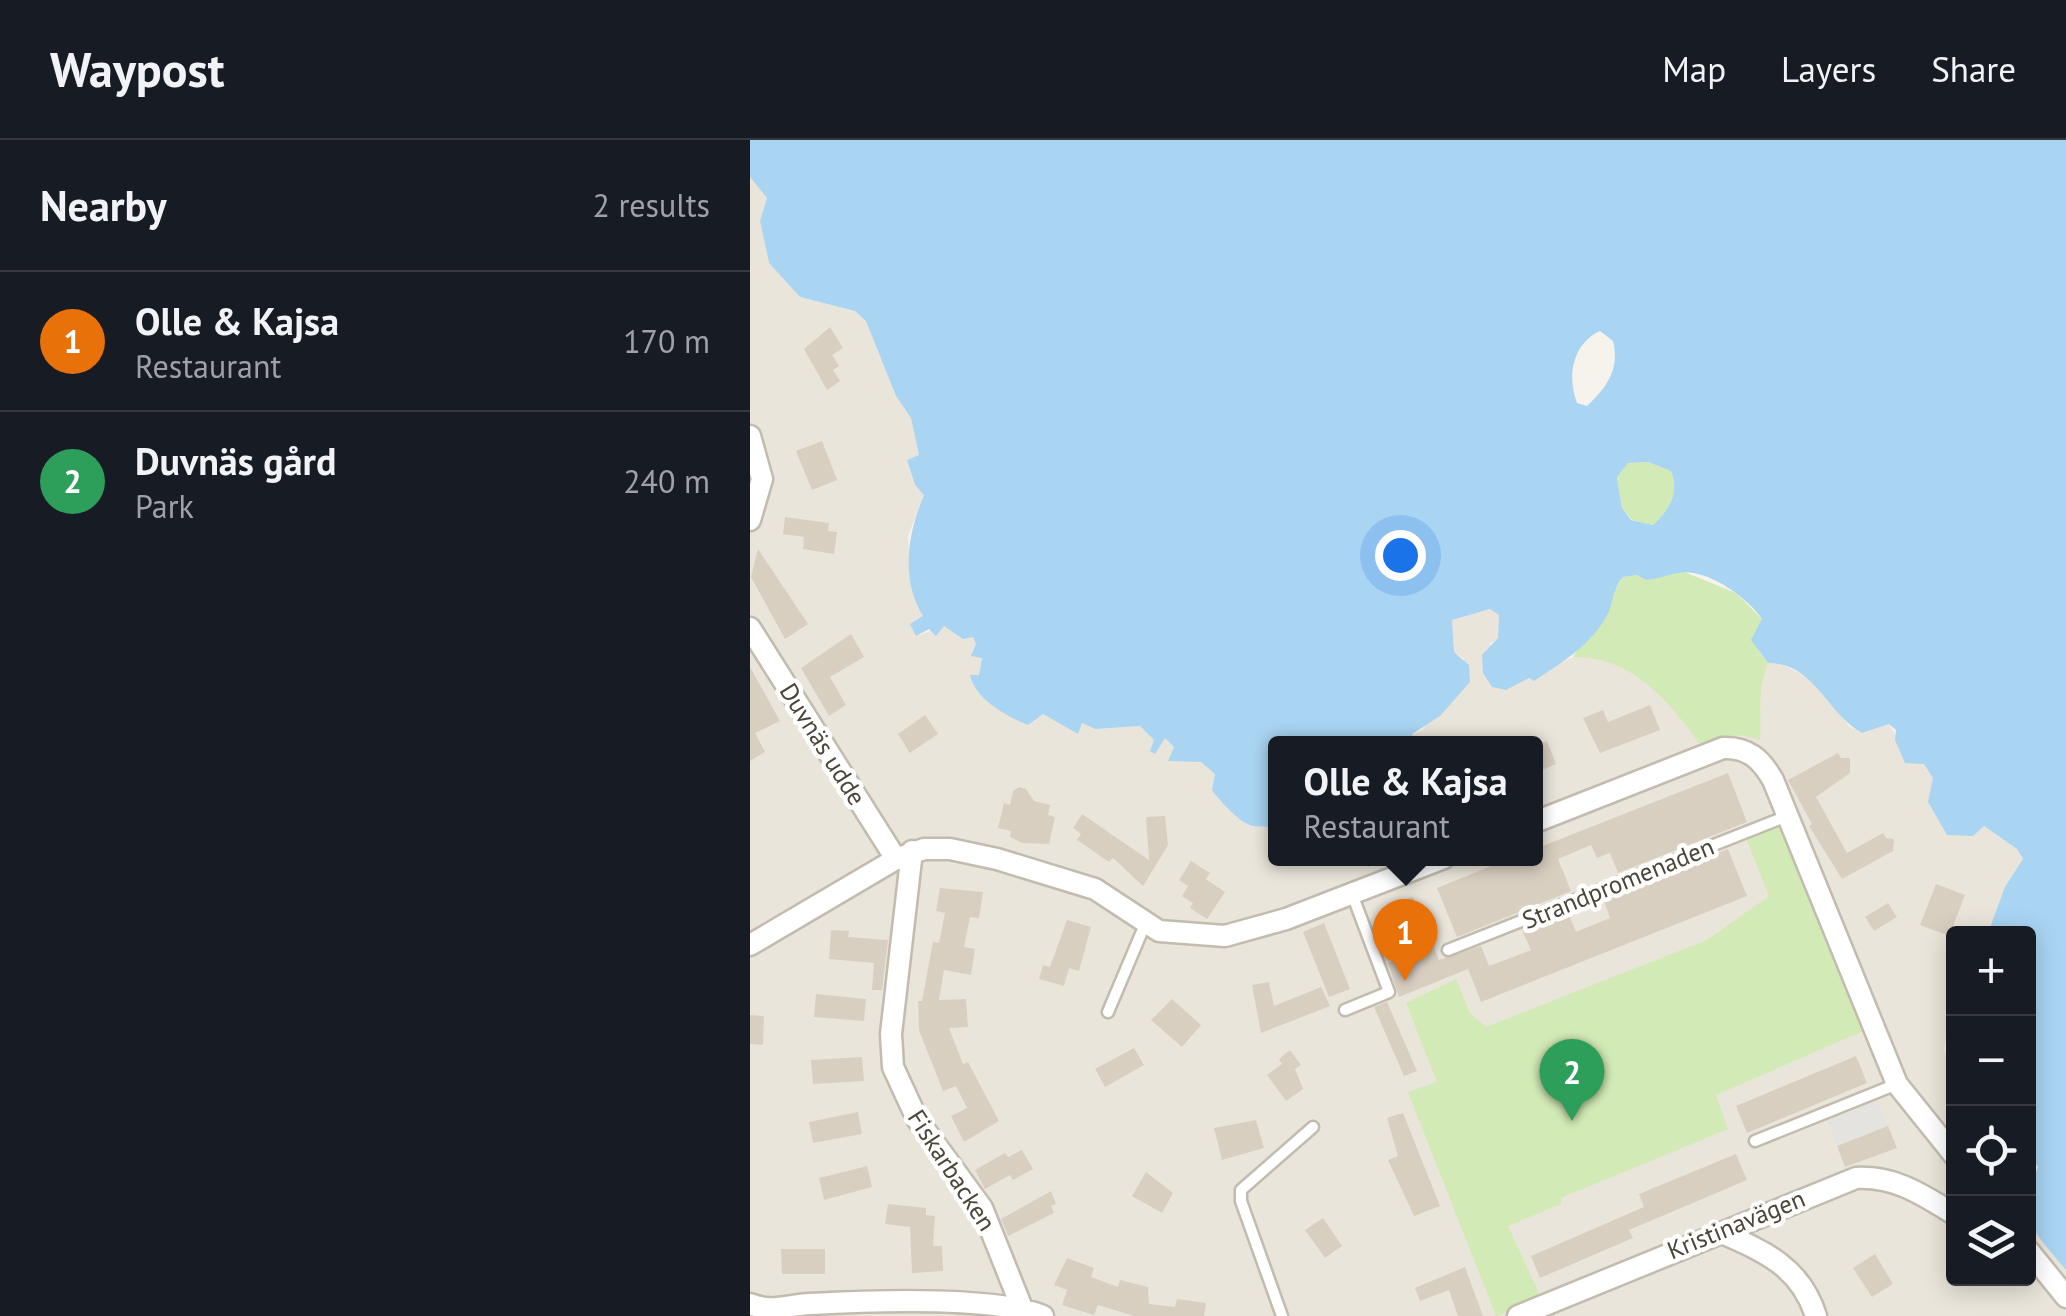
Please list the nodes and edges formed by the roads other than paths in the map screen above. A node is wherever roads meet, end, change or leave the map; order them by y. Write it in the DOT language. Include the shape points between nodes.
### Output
graph roads {
  1 [pos="750,436"];
  2 [pos="750,520"];
  3 [pos="750,628"];
  4 [pos="1787,816"];
  5 [pos="1543,819"];
  6 [pos="904,855"];
  7 [pos="1424,866"];
  8 [pos="1352,894"];
  9 [pos="1146,922"];
  10 [pos="750,945"];
  11 [pos="1448,950"];
  12 [pos="1344,1010"];
  13 [pos="1108,1012"];
  14 [pos="1897,1084"];
  15 [pos="1313,1127"];
  16 [pos="1755,1141"];
  17 [pos="1946,1145"];
  18 [pos="1946,1209"];
  19 [pos="1722,1232"];
  20 [pos="2036,1260"];
  21 [pos="2036,1276"];
  22 [pos="2066,1298"];
  23 [pos="1022,1308"];
  24 [pos="765,1310"];
  25 [pos="1043,1316"];
  26 [pos="1282,1316"];
  27 [pos="1518,1316"];
  28 [pos="1816,1316"];
  1 -- 2 [label="street" via="762,479"];
  3 -- 6 [label="street, Duvnäs udde"];
  4 -- 5 [label="street" via="1767,770 1737,747 1701,754"];
  4 -- 11 [label="lane, Strandpromenaden"];
  4 -- 14 [label="street"];
  6 -- 9 [label="street" via="950,849 997,859 1095,889"];
  6 -- 10 [label="street"];
  6 -- 23 [label="street, Fiskarbacken" via="894,1068 917,1119 982,1208"];
  7 -- 8 [label="street"];
  8 -- 9 [label="street" via="1225,936 1160,931"];
  8 -- 12 [label="lane" via="1390,992"];
  9 -- 13 [label="lane"];
  14 -- 16 [label="lane"];
  14 -- 17 [label="street"];
  15 -- 26 [label="lane" via="1241,1190"];
  18 -- 19 [label="street, Kristinavägen" via="1881,1177 1856,1178"];
  19 -- 27 [label="street, Kristinavägen"];
  19 -- 28 [label="street" via="1796,1274"];
  20 -- 22 [label="street"];
  21 -- 22 [label="street"];
  23 -- 24 [label="street" via="806,1304"];
  23 -- 25 [label="street"];
}
